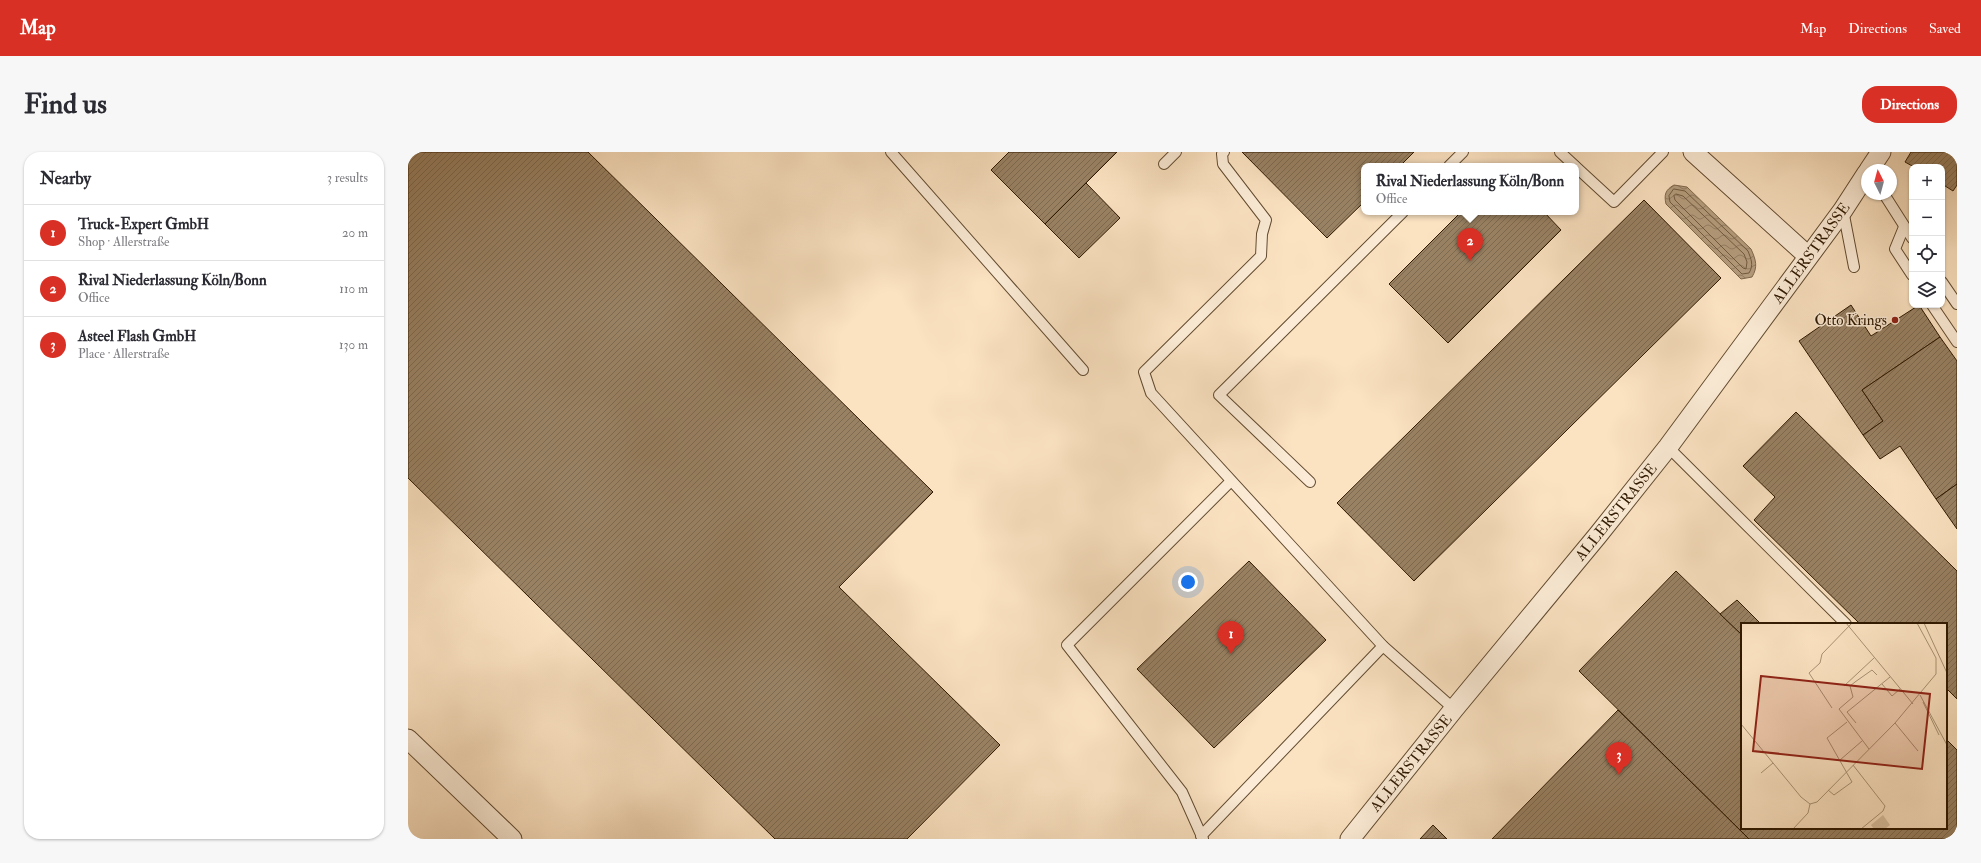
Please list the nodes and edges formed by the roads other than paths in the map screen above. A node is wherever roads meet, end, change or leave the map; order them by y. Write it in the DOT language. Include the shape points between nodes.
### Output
graph roads {
  1 [pos="891,152"];
  2 [pos="1176,152"];
  3 [pos="1224,152"];
  4 [pos="1463,152"];
  5 [pos="1560,152"];
  6 [pos="1664,152"];
  7 [pos="1693,152"];
  8 [pos="1881,152"];
  9 [pos="1452,163"];
  10 [pos="1573,163"];
  11 [pos="1164,164"];
  12 [pos="1873,164"];
  13 [pos="1579,169"];
  14 [pos="1861,182"];
  15 [pos="1888,200"];
  16 [pos="1843,210"];
  17 [pos="1399,215"];
  18 [pos="1904,227"];
  19 [pos="1911,236"];
  20 [pos="1808,256"];
  21 [pos="1854,267"];
  22 [pos="1910,272"];
  23 [pos="1945,286"];
  24 [pos="1957,304"];
  25 [pos="1934,308"];
  26 [pos="1957,342"];
  27 [pos="1083,370"];
  28 [pos="1668,447"];
  29 [pos="1231,481"];
  30 [pos="1310,482"];
  31 [pos="1845,623"];
  32 [pos="1383,646"];
  33 [pos="1454,709"];
  34 [pos="408,739"];
  35 [pos="1202,837"];
  36 [pos="512,839"];
  37 [pos="1350,839"];
  1 -- 27 [label="lane"];
  2 -- 11 [label="lane"];
  3 -- 29 [label="lane" via="1223,164 1266,220 1262,234 1261,256 1144,372 1151,393"];
  4 -- 9 [label="lane"];
  5 -- 10 [label="lane"];
  6 -- 13 [label="lane" via="1614,202"];
  7 -- 20 [label="street"];
  8 -- 12 [label="street"];
  14 -- 16 [label="street, ALLERSTRASSE"];
  15 -- 18 [label="lane"];
  16 -- 20 [label="street, ALLERSTRASSE"];
  16 -- 21 [label="lane"];
  17 -- 30 [label="lane" via="1219,395"];
  18 -- 19 [label="lane"];
  18 -- 22 [label="lane" via="1895,249"];
  20 -- 28 [label="street, ALLERSTRASSE"];
  23 -- 24 [label="lane"];
  25 -- 26 [label="lane"];
  28 -- 31 [label="lane"];
  28 -- 33 [label="street, ALLERSTRASSE" via="1598,536"];
  29 -- 32 [label="lane"];
  29 -- 35 [label="lane" via="1067,645 1182,792"];
  32 -- 33 [label="lane"];
  32 -- 35 [label="lane"];
  33 -- 37 [label="street, ALLERSTRASSE"];
  34 -- 36 [label="street"];
}
